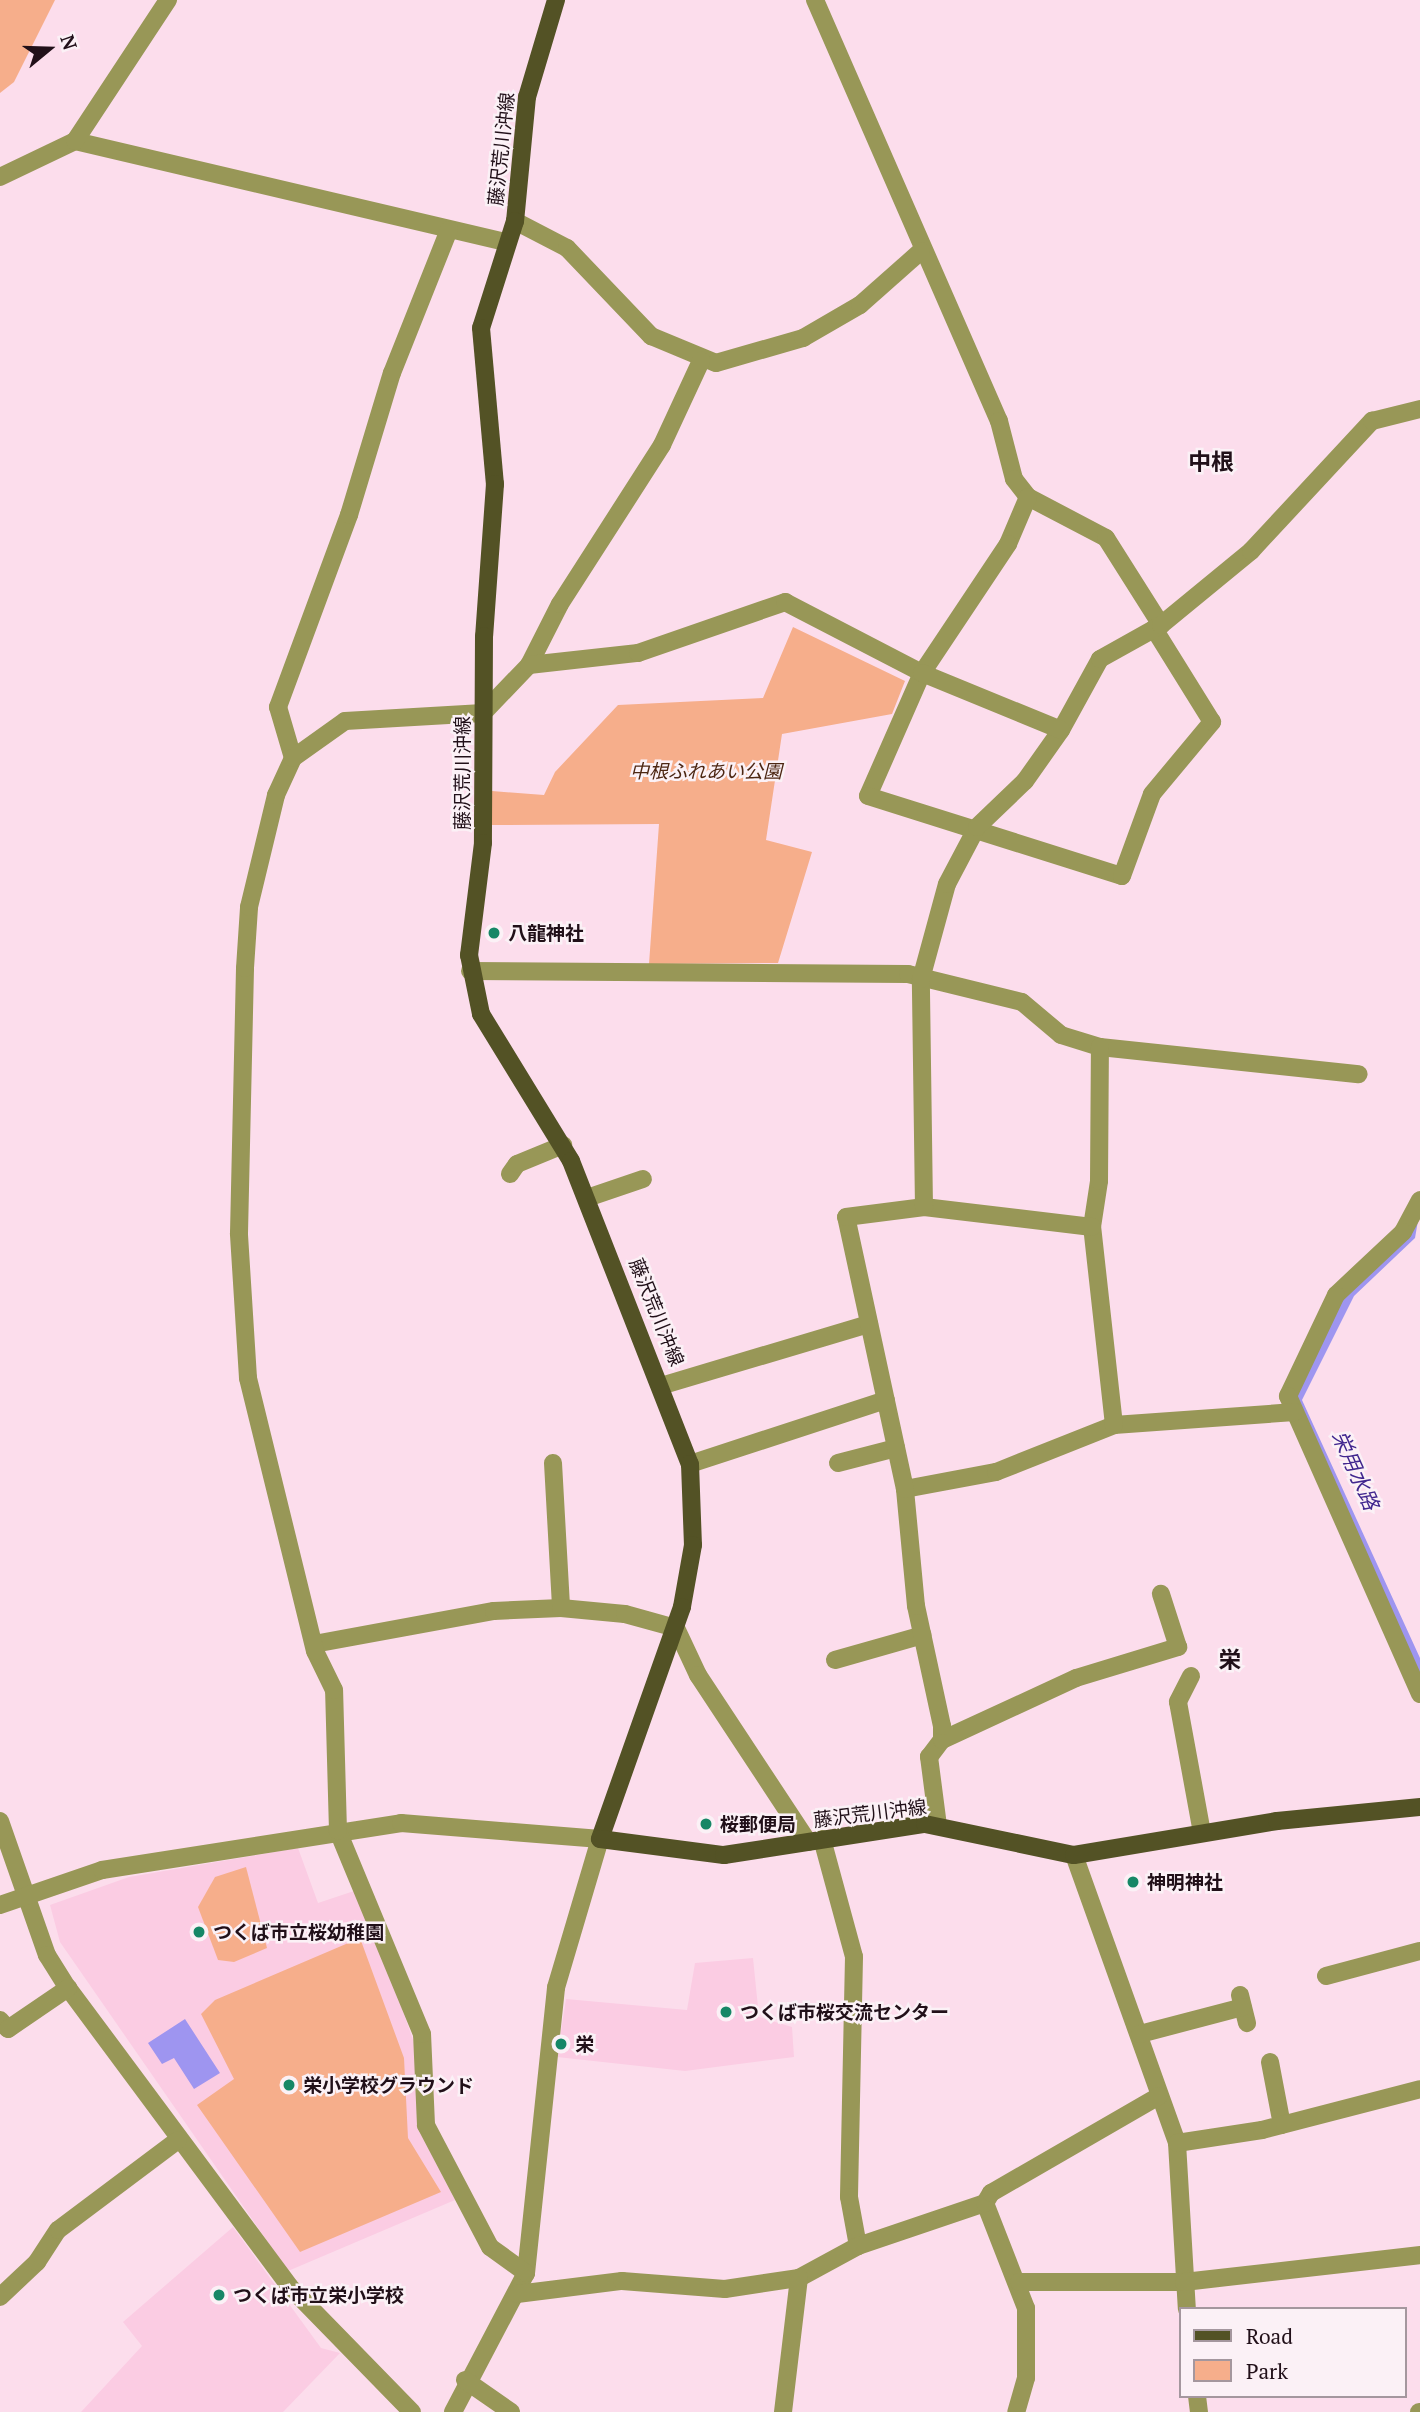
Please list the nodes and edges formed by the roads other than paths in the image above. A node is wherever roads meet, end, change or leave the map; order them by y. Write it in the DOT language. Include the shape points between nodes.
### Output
graph roads {
  1 [pos="168,0"];
  2 [pos="556,0"];
  3 [pos="816,0"];
  4 [pos="75,141"];
  5 [pos="0,177"];
  6 [pos="515,221"];
  7 [pos="449,230"];
  8 [pos="506,242"];
  9 [pos="921,251"];
  10 [pos="701,361"];
  11 [pos="1420,409"];
  12 [pos="1028,497"];
  13 [pos="1158,627"];
  14 [pos="529,665"];
  15 [pos="922,673"];
  16 [pos="483,713"];
  17 [pos="1061,730"];
  18 [pos="293,758"];
  19 [pos="974,831"];
  20 [pos="470,971"];
  21 [pos="921,979"];
  22 [pos="1100,1047"];
  23 [pos="1359,1074"];
  24 [pos="563,1146"];
  25 [pos="510,1174"];
  26 [pos="643,1179"];
  27 [pos="587,1198"];
  28 [pos="1420,1200"];
  29 [pos="924,1207"];
  30 [pos="1092,1227"];
  31 [pos="869,1324"];
  32 [pos="664,1385"];
  33 [pos="886,1400"];
  34 [pos="1295,1412"];
  35 [pos="1114,1425"];
  36 [pos="897,1448"];
  37 [pos="553,1463"];
  38 [pos="838,1463"];
  39 [pos="690,1464"];
  40 [pos="905,1489"];
  41 [pos="1161,1594"];
  42 [pos="561,1608"];
  43 [pos="676,1628"];
  44 [pos="923,1635"];
  45 [pos="314,1644"];
  46 [pos="835,1660"];
  47 [pos="1191,1676"];
  48 [pos="1420,1695"];
  49 [pos="942,1740"];
  50 [pos="1420,1807"];
  51 [pos="0,1821"];
  52 [pos="938,1826"];
  53 [pos="338,1831"];
  54 [pos="1202,1833"];
  55 [pos="600,1839"];
  56 [pos="815,1841"];
  57 [pos="1074,1854"];
  58 [pos="26,1895"];
  59 [pos="0,1905"];
  60 [pos="1420,1951"];
  61 [pos="1326,1976"];
  62 [pos="68,1988"];
  63 [pos="1243,2009"];
  64 [pos="0,2020"];
  65 [pos="1140,2034"];
  66 [pos="1270,2062"];
  67 [pos="1420,2089"];
  68 [pos="1159,2096"];
  69 [pos="1282,2125"];
  70 [pos="178,2140"];
  71 [pos="1177,2143"];
  72 [pos="985,2203"];
  73 [pos="858,2246"];
  74 [pos="1420,2255"];
  75 [pos="526,2273"];
  76 [pos="799,2278"];
  77 [pos="1019,2282"];
  78 [pos="1184,2282"];
  79 [pos="517,2294"];
  80 [pos="0,2297"];
  81 [pos="1187,2307"];
  82 [pos="465,2380"];
  83 [pos="412,2412"];
  84 [pos="453,2412"];
  85 [pos="511,2412"];
  86 [pos="783,2412"];
  87 [pos="1016,2412"];
  1 -- 4 [label="street"];
  2 -- 6 [label="main road, 藤沢荒川沖線" via="527,97"];
  3 -- 9 [label="street"];
  4 -- 5 [label="street"];
  4 -- 7 [label="street"];
  6 -- 8 [label="main road, 藤沢荒川沖線"];
  6 -- 10 [label="street" via="554,237 651,336"];
  7 -- 8 [label="street"];
  7 -- 18 [label="street" via="392,373 349,515 278,707"];
  8 -- 16 [label="main road, 藤沢荒川沖線" via="481,328 495,484"];
  9 -- 10 [label="street" via="860,305 803,338 716,363"];
  9 -- 12 [label="street" via="999,421 1014,479"];
  10 -- 14 [label="street" via="662,445 560,604"];
  11 -- 13 [label="street" via="1372,421 1292,512"];
  12 -- 13 [label="street" via="1106,538"];
  12 -- 15 [label="street" via="1009,544"];
  13 -- 17 [label="street" via="1100,659"];
  13 -- 19 [label="street" via="1212,722 1152,794 1122,876"];
  14 -- 15 [label="street" via="638,653 785,602"];
  14 -- 16 [label="street"];
  15 -- 17 [label="street"];
  15 -- 19 [label="street" via="868,796"];
  16 -- 18 [label="street" via="356,718"];
  16 -- 20 [label="main road, 藤沢荒川沖線" via="482,844"];
  17 -- 19 [label="street" via="1025,781"];
  18 -- 45 [label="street" via="276,795 249,908 239,1233 248,1378"];
  19 -- 21 [label="street" via="947,884"];
  20 -- 21 [label="street"];
  20 -- 24 [label="main road, 藤沢荒川沖線" via="487,1027"];
  21 -- 22 [label="street" via="1022,1003 1060,1035"];
  21 -- 29 [label="street"];
  22 -- 23 [label="street"];
  22 -- 30 [label="street" via="1099,1181"];
  24 -- 25 [label="street" via="517,1164"];
  24 -- 27 [label="main road, 藤沢荒川沖線"];
  26 -- 27 [label="street"];
  27 -- 32 [label="main road, 藤沢荒川沖線"];
  28 -- 34 [label="street" via="1403,1232 1336,1295 1287,1396"];
  29 -- 30 [label="street"];
  29 -- 31 [label="street" via="846,1217"];
  30 -- 35 [label="street"];
  31 -- 32 [label="street"];
  31 -- 33 [label="street"];
  32 -- 39 [label="main road, 藤沢荒川沖線"];
  33 -- 36 [label="street"];
  33 -- 39 [label="street"];
  34 -- 35 [label="street"];
  34 -- 48 [label="street"];
  35 -- 40 [label="street" via="996,1472"];
  36 -- 38 [label="street"];
  36 -- 40 [label="street"];
  37 -- 42 [label="street"];
  39 -- 43 [label="main road, 藤沢荒川沖線" via="693,1545"];
  40 -- 44 [label="street"];
  41 -- 49 [label="street" via="1178,1647 1076,1678"];
  42 -- 43 [label="street" via="625,1614"];
  42 -- 45 [label="street" via="494,1611"];
  43 -- 55 [label="main road, 藤沢荒川沖線"];
  43 -- 56 [label="street" via="698,1675"];
  44 -- 46 [label="street"];
  44 -- 49 [label="street"];
  45 -- 53 [label="street" via="334,1690"];
  47 -- 54 [label="street" via="1178,1702"];
  49 -- 52 [label="street" via="929,1757"];
  50 -- 54 [label="main road, 藤沢荒川沖線"];
  51 -- 58 [label="street"];
  52 -- 56 [label="main road, 藤沢荒川沖線"];
  52 -- 57 [label="main road, 藤沢荒川沖線"];
  53 -- 55 [label="street" via="462,1824"];
  53 -- 58 [label="street" via="102,1870"];
  53 -- 75 [label="street" via="422,2034 426,2124 444,2168 490,2247"];
  54 -- 57 [label="main road, 藤沢荒川沖線"];
  55 -- 56 [label="main road, 藤沢荒川沖線" via="724,1855"];
  55 -- 75 [label="street" via="556,1988"];
  56 -- 73 [label="street" via="854,1957 849,2197"];
  57 -- 65 [label="street"];
  58 -- 59 [label="street"];
  58 -- 62 [label="street" via="47,1955"];
  60 -- 61 [label="street"];
  62 -- 64 [label="street" via="8,2029"];
  62 -- 70 [label="street"];
  63 -- 65 [label="street"];
  65 -- 68 [label="street"];
  66 -- 69 [label="street"];
  67 -- 69 [label="street"];
  68 -- 71 [label="street"];
  68 -- 72 [label="street" via="991,2193"];
  69 -- 71 [label="street"];
  70 -- 80 [label="street" via="58,2230 37,2262"];
  70 -- 83 [label="street" via="289,2286"];
  71 -- 78 [label="street"];
  72 -- 73 [label="street"];
  72 -- 77 [label="street"];
  73 -- 76 [label="street"];
  74 -- 78 [label="street"];
  75 -- 79 [label="street"];
  76 -- 79 [label="street" via="725,2289 622,2281"];
  76 -- 86 [label="street"];
  77 -- 78 [label="street"];
  77 -- 87 [label="street" via="1026,2308 1026,2378"];
  78 -- 81 [label="street"];
  79 -- 82 [label="street"];
  82 -- 84 [label="street"];
  82 -- 85 [label="street"];
}
